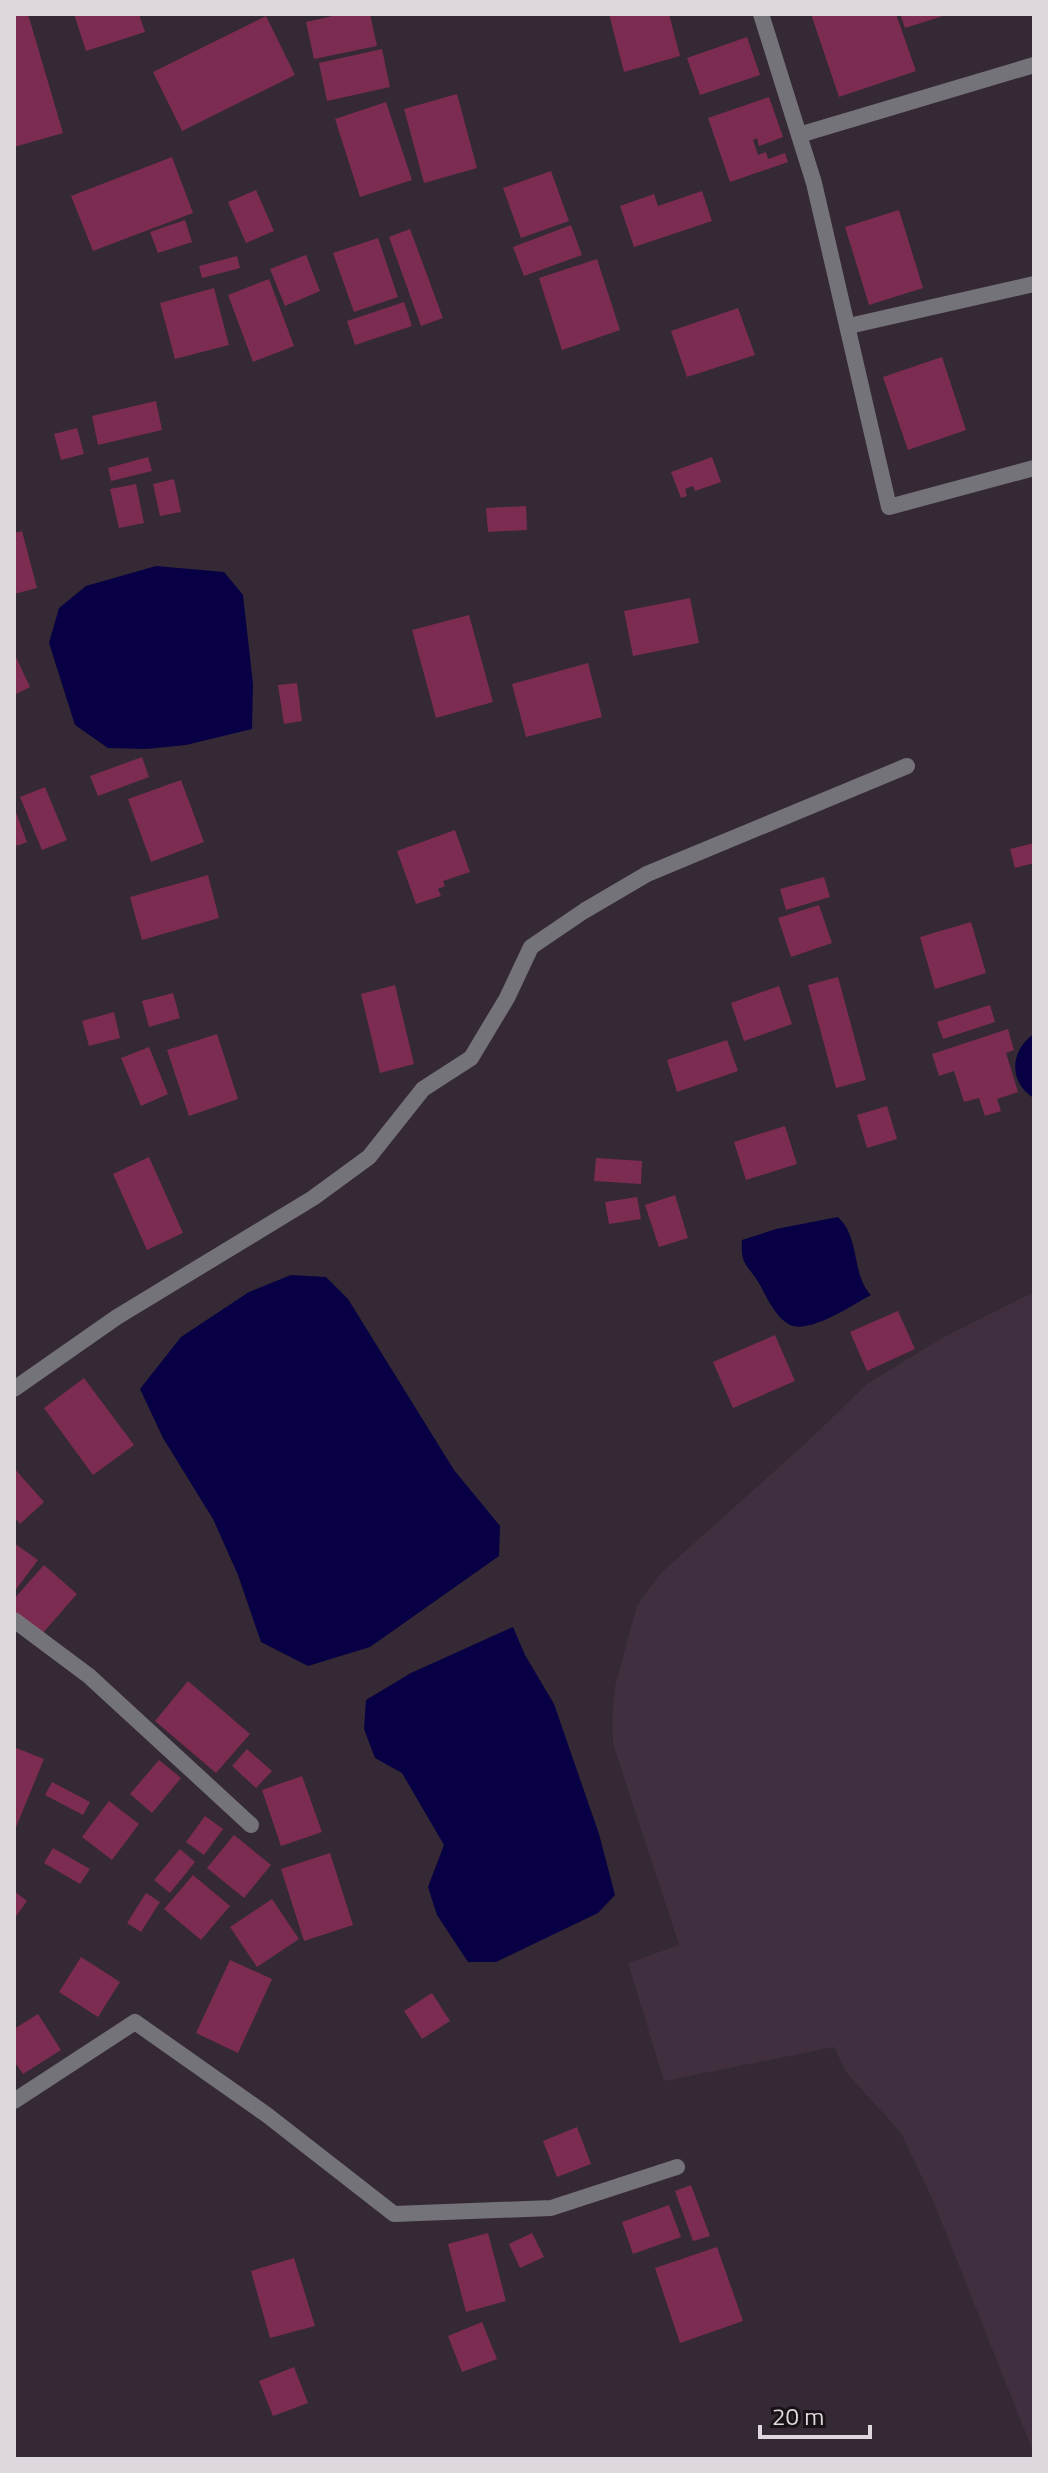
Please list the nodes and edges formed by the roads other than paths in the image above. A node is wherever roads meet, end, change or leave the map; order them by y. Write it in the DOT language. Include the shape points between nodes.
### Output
graph roads {
  1 [pos="761,14"];
  2 [pos="1034,65"];
  3 [pos="799,135"];
  4 [pos="1034,284"];
  5 [pos="849,326"];
  6 [pos="1034,468"];
  7 [pos="907,766"];
  8 [pos="14,1389"];
  9 [pos="14,1620"];
  10 [pos="251,1825"];
  11 [pos="14,2101"];
  12 [pos="677,2167"];
  1 -- 3 [label="street"];
  2 -- 3 [label="street"];
  3 -- 5 [label="street"];
  4 -- 5 [label="street"];
  5 -- 6 [label="street" via="889,507"];
  7 -- 8 [label="street" via="647,874 531,947 471,1058 423,1089 369,1157"];
  9 -- 10 [label="street" via="89,1676"];
  11 -- 12 [label="street" via="135,2022 394,2214 551,2208"];
}
